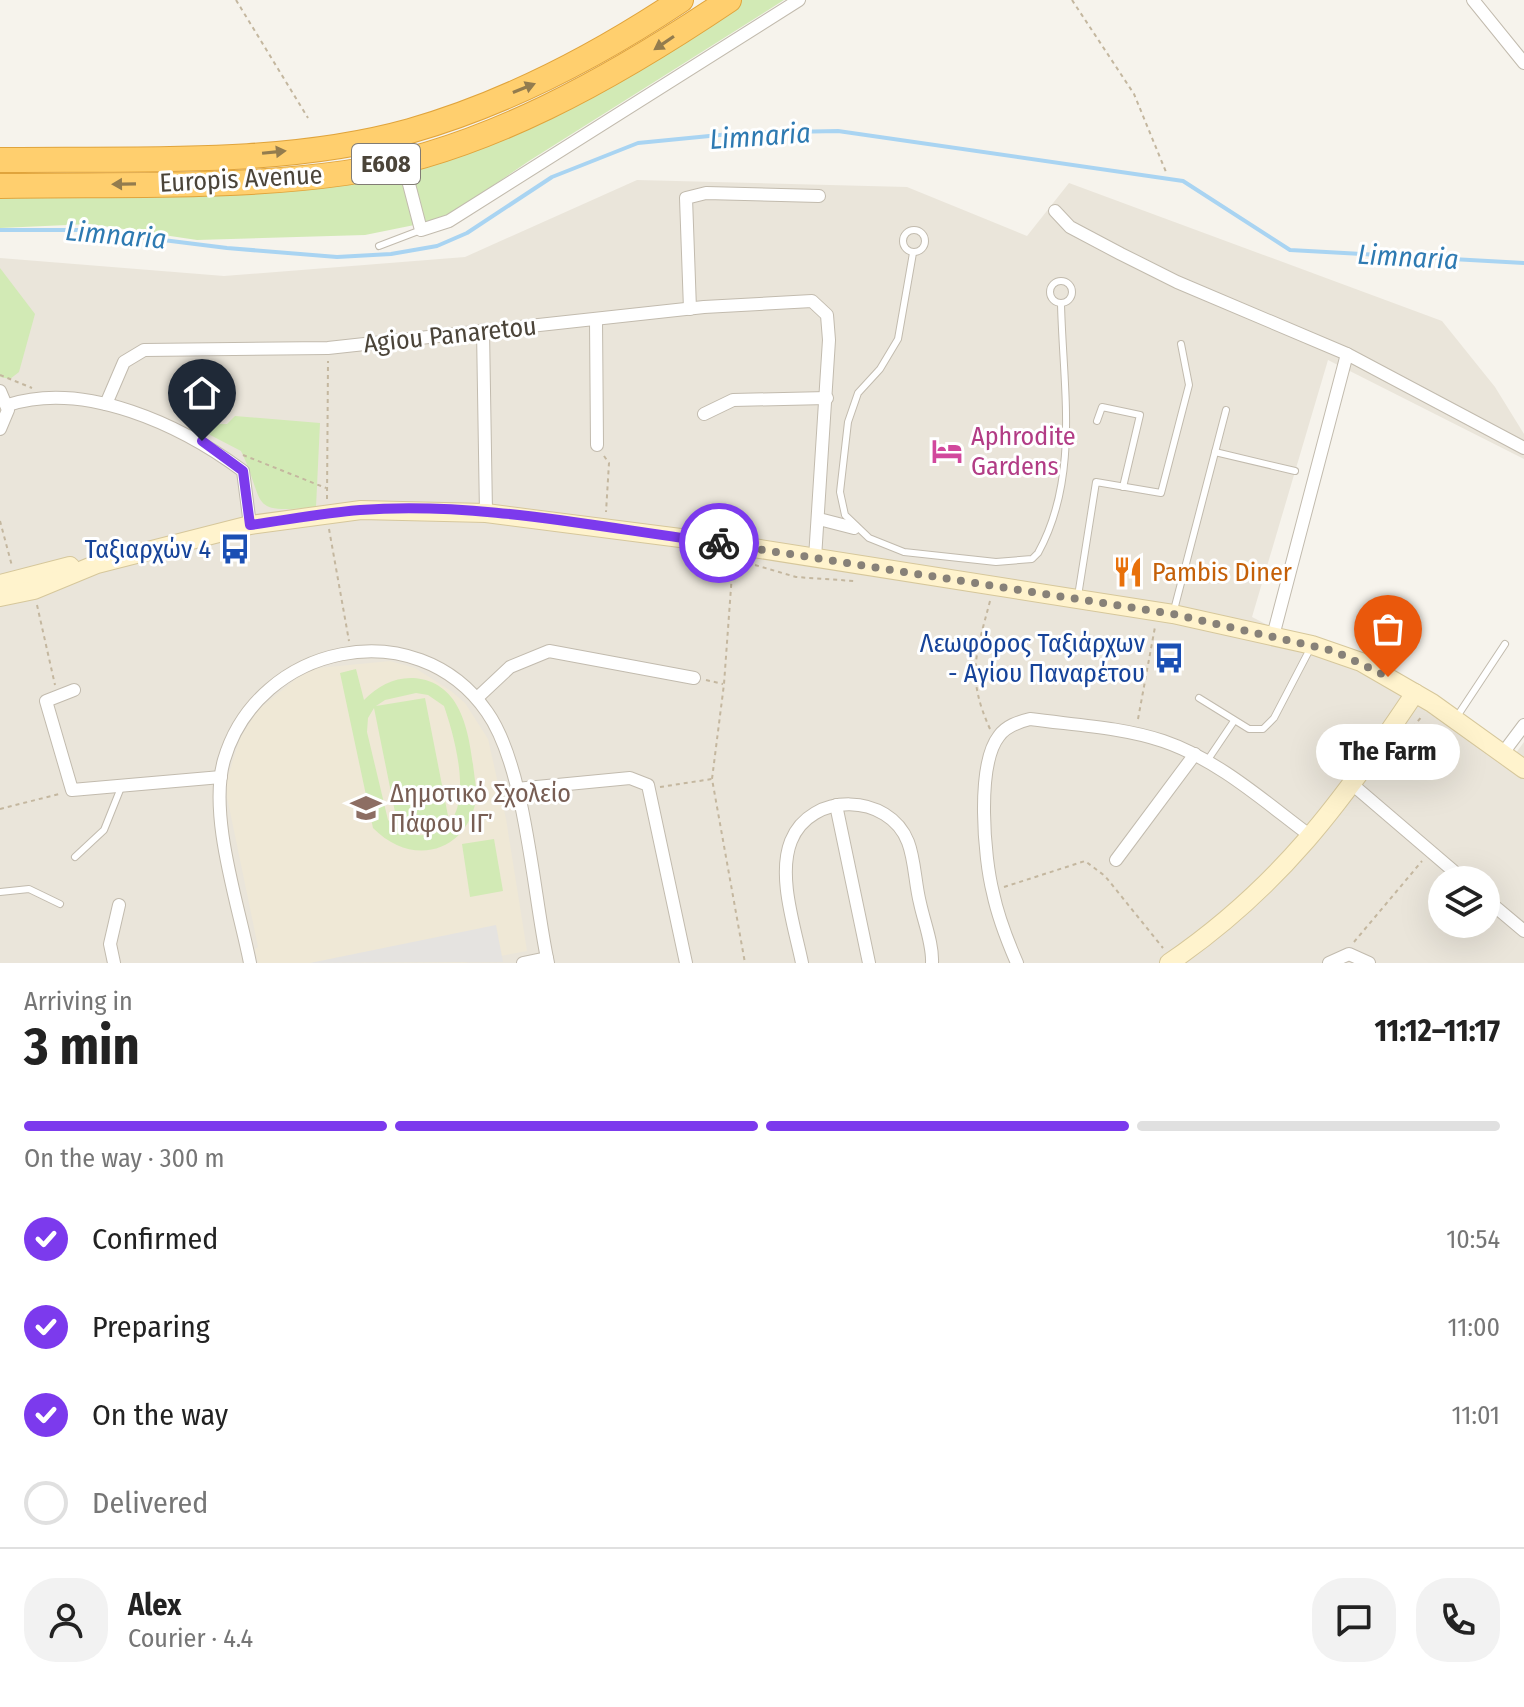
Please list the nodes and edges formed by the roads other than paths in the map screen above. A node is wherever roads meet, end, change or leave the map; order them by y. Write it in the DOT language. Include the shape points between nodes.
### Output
graph roads {
  1 [pos="681,0"];
  2 [pos="729,0"];
  3 [pos="799,0"];
  4 [pos="1473,0"];
  5 [pos="1524,63"];
  6 [pos="0,160"];
  7 [pos="403,161"];
  8 [pos="0,186"];
  9 [pos="819,196"];
  10 [pos="1055,211"];
  11 [pos="421,230"];
  12 [pos="379,246"];
  13 [pos="913,253"];
  14 [pos="1061,304"];
  15 [pos="690,309"];
  16 [pos="596,320"];
  17 [pos="483,330"];
  18 [pos="1181,344"];
  19 [pos="1347,354"];
  20 [pos="0,391"];
  21 [pos="827,398"];
  22 [pos="106,404"];
  23 [pos="8,405"];
  24 [pos="1226,410"];
  25 [pos="704,414"];
  26 [pos="1097,421"];
  27 [pos="0,429"];
  28 [pos="597,445"];
  29 [pos="1524,448"];
  30 [pos="1215,452"];
  31 [pos="1295,471"];
  32 [pos="1123,487"];
  33 [pos="486,513"];
  34 [pos="819,519"];
  35 [pos="250,525"];
  36 [pos="854,528"];
  37 [pos="815,558"];
  38 [pos="97,564"];
  39 [pos="0,584"];
  40 [pos="0,597"];
  41 [pos="1078,599"];
  42 [pos="1166,620"];
  43 [pos="1273,636"];
  44 [pos="1505,644"];
  45 [pos="1312,645"];
  46 [pos="694,678"];
  47 [pos="74,690"];
  48 [pos="477,698"];
  49 [pos="1199,698"];
  50 [pos="1411,699"];
  51 [pos="1456,718"];
  52 [pos="1234,721"];
  53 [pos="1524,725"];
  54 [pos="1503,753"];
  55 [pos="1195,754"];
  56 [pos="1207,761"];
  57 [pos="1524,769"];
  58 [pos="221,777"];
  59 [pos="123,784"];
  60 [pos="1353,785"];
  61 [pos="516,789"];
  62 [pos="836,805"];
  63 [pos="1312,837"];
  64 [pos="75,857"];
  65 [pos="1116,860"];
  66 [pos="1448,866"];
  67 [pos="0,892"];
  68 [pos="60,904"];
  69 [pos="119,905"];
  70 [pos="1500,911"];
  71 [pos="1524,931"];
  72 [pos="547,961"];
  73 [pos="1171,962"];
  74 [pos="114,963"];
  75 [pos="250,963"];
  76 [pos="523,963"];
  77 [pos="686,963"];
  78 [pos="802,963"];
  79 [pos="869,963"];
  80 [pos="932,963"];
  81 [pos="1017,963"];
  82 [pos="1329,963"];
  83 [pos="1369,963"];
  6 -- 1 [label="highway, Europis Avenue / E608, one-way" via="219,157 409,131 554,76"];
  2 -- 7 [label="highway, Europis Avenue / E608, one-way" via="592,87"];
  3 -- 11 [label="street" via="449,221"];
  4 -- 5 [label="street"];
  7 -- 8 [label="highway, Europis Avenue / E608, one-way" via="263,182"];
  7 -- 11 [label="street"];
  9 -- 15 [label="street" via="706,193 686,198"];
  10 -- 19 [label="street" via="1070,227 1177,282"];
  11 -- 12 [label="lane"];
  13 -- 36 [label="lane" via="898,339 858,393 843,443 841,506"];
  14 -- 36 [label="lane" via="1066,462 1062,495 1038,553 1032,559 996,562 932,556 882,544"];
  15 -- 16 [label="street, Agiou Panaretou"];
  15 -- 21 [label="street, Agiou Panaretou" via="773,301 812,301 823,308 829,340"];
  16 -- 17 [label="street, Agiou Panaretou"];
  16 -- 28 [label="street"];
  17 -- 22 [label="street, Agiou Panaretou" via="328,348 144,350 124,362"];
  17 -- 33 [label="street"];
  18 -- 32 [label="lane" via="1189,385 1161,493"];
  19 -- 29 [label="street"];
  19 -- 43 [label="street"];
  20 -- 23 [label="street"];
  21 -- 25 [label="street" via="733,400"];
  21 -- 34 [label="street"];
  22 -- 23 [label="street" via="40,396"];
  22 -- 35 [label="street" via="202,441 243,471"];
  23 -- 27 [label="street"];
  24 -- 30 [label="lane"];
  26 -- 32 [label="lane" via="1102,407 1140,415"];
  30 -- 31 [label="lane"];
  30 -- 42 [label="lane"];
  32 -- 41 [label="lane" via="1096,482"];
  33 -- 35 [label="main road" via="361,510"];
  33 -- 37 [label="main road"];
  34 -- 36 [label="street"];
  34 -- 37 [label="street"];
  35 -- 38 [label="main road"];
  37 -- 41 [label="main road"];
  38 -- 39 [label="main road"];
  38 -- 40 [label="main road" via="34,590"];
  41 -- 42 [label="main road"];
  42 -- 43 [label="main road"];
  43 -- 45 [label="main road"];
  44 -- 51 [label="lane"];
  45 -- 50 [label="main road" via="1361,662"];
  45 -- 52 [label="lane" via="1270,724 1256,730"];
  46 -- 48 [label="street" via="549,651 510,667"];
  47 -- 59 [label="street" via="46,701 72,790"];
  48 -- 58 [label="street" via="445,672 391,653 352,652 316,660 287,675 253,706 231,743"];
  48 -- 61 [label="street" via="506,745"];
  49 -- 52 [label="lane"];
  50 -- 51 [label="main road"];
  50 -- 60 [label="main road"];
  51 -- 54 [label="main road"];
  52 -- 56 [label="lane"];
  53 -- 54 [label="street"];
  54 -- 57 [label="main road"];
  55 -- 56 [label="street"];
  55 -- 65 [label="street"];
  55 -- 81 [label="street" via="1135,734 1030,719 1015,723 995,741 987,770 985,831 992,891"];
  56 -- 63 [label="street"];
  58 -- 59 [label="street"];
  58 -- 75 [label="street" via="223,831"];
  59 -- 64 [label="lane" via="104,830"];
  60 -- 63 [label="main road"];
  60 -- 66 [label="street"];
  61 -- 72 [label="street"];
  61 -- 77 [label="street" via="630,778 651,789"];
  62 -- 78 [label="street" via="820,809 791,841 789,890"];
  62 -- 79 [label="street"];
  62 -- 80 [label="street" via="850,802 891,817 908,842"];
  63 -- 73 [label="main road" via="1252,897"];
  67 -- 68 [label="lane" via="29,889"];
  69 -- 74 [label="street" via="110,944"];
  70 -- 71 [label="street"];
  72 -- 76 [label="street"];
  82 -- 83 [label="street" via="1349,954"];
}
